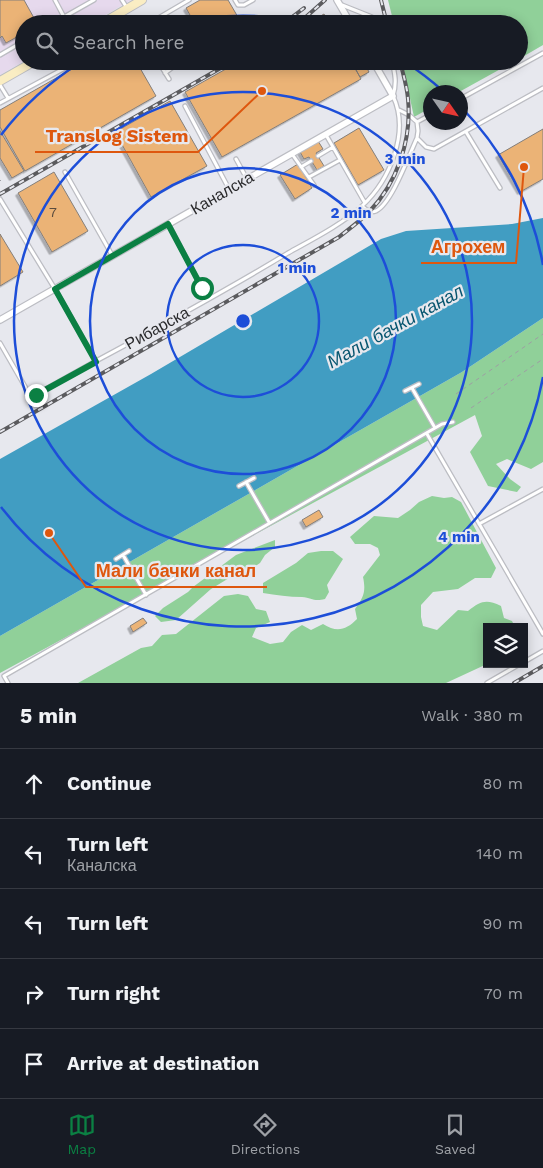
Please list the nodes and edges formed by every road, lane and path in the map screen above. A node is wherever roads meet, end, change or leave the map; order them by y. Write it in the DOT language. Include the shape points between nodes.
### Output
graph roads {
  1 [pos="55,0"];
  2 [pos="94,0"];
  3 [pos="122,0"];
  4 [pos="142,0"];
  5 [pos="190,0"];
  6 [pos="235,0"];
  7 [pos="253,0"];
  8 [pos="338,1"];
  9 [pos="87,2"];
  10 [pos="127,9"];
  11 [pos="63,15"];
  12 [pos="67,15"];
  13 [pos="117,15"];
  14 [pos="165,15"];
  15 [pos="346,15"];
  16 [pos="366,15"];
  17 [pos="15,46"];
  18 [pos="543,53"];
  19 [pos="0,55"];
  20 [pos="528,61"];
  21 [pos="21,70"];
  22 [pos="61,70"];
  23 [pos="163,70"];
  24 [pos="169,70"];
  25 [pos="378,70"];
  26 [pos="395,70"];
  27 [pos="512,70"];
  28 [pos="165,73"];
  29 [pos="169,79"];
  30 [pos="0,83"];
  31 [pos="543,88"];
  32 [pos="468,95"];
  33 [pos="393,96"];
  34 [pos="8,98"];
  35 [pos="0,102"];
  36 [pos="185,106"];
  37 [pos="398,110"];
  38 [pos="423,119"];
  39 [pos="417,122"];
  40 [pos="466,132"];
  41 [pos="326,134"];
  42 [pos="416,138"];
  43 [pos="333,147"];
  44 [pos="292,153"];
  45 [pos="318,156"];
  46 [pos="236,159"];
  47 [pos="311,160"];
  48 [pos="340,160"];
  49 [pos="302,167"];
  50 [pos="65,172"];
  51 [pos="309,177"];
  52 [pos="247,179"];
  53 [pos="314,185"];
  54 [pos="500,188"];
  55 [pos="229,189"];
  56 [pos="0,199"];
  57 [pos="363,205"];
  58 [pos="168,224"];
  59 [pos="112,256"];
  60 [pos="202,288"];
  61 [pos="55,289"];
  62 [pos="0,320"];
  63 [pos="543,334"];
  64 [pos="0,343"];
  65 [pos="543,359"];
  66 [pos="96,362"];
  67 [pos="419,384"];
  68 [pos="412,388"];
  69 [pos="405,392"];
  70 [pos="456,394"];
  71 [pos="471,408"];
  72 [pos="453,422"];
  73 [pos="435,428"];
  74 [pos="427,434"];
  75 [pos="254,478"];
  76 [pos="246,482"];
  77 [pos="239,486"];
  78 [pos="543,489"];
  79 [pos="269,522"];
  80 [pos="479,524"];
  81 [pos="130,551"];
  82 [pos="123,555"];
  83 [pos="116,559"];
  84 [pos="146,595"];
  85 [pos="543,634"];
  86 [pos="543,651"];
  87 [pos="528,660"];
  88 [pos="513,668"];
  89 [pos="2,677"];
  90 [pos="8,683"];
  91 [pos="487,683"];
  1 -- 11 [label="lane"];
  2 -- 9 [label="lane"];
  3 -- 10 [label="lane"];
  4 -- 10 [label="street"];
  5 -- 14 [label="lane"];
  6 -- 7 [label="lane" via="244,6"];
  8 -- 15 [label="street"];
  8 -- 16 [label="lane" via="344,7"];
  9 -- 12 [label="lane"];
  10 -- 13 [label="street"];
  17 -- 19 [label="lane"];
  18 -- 20 [label="lane"];
  21 -- 30 [label="street"];
  22 -- 34 [label="lane"];
  23 -- 28 [label="lane"];
  24 -- 28 [label="lane"];
  25 -- 33 [label="street, Рибарска"];
  26 -- 33 [label="lane"];
  27 -- 32 [label="lane"];
  28 -- 29 [label="lane"];
  30 -- 34 [label="lane"];
  31 -- 40 [label="lane"];
  33 -- 37 [label="lane, Рибарска"];
  33 -- 41 [label="street, Каналска"];
  34 -- 35 [label="lane"];
  36 -- 55 [label="lane"];
  37 -- 39 [label="lane"];
  37 -- 57 [label="lane, Рибарска" via="400,131 390,167"];
  38 -- 39 [label="lane"];
  39 -- 42 [label="lane"];
  40 -- 42 [label="lane" via="434,149"];
  40 -- 54 [label="lane"];
  41 -- 43 [label="lane"];
  41 -- 44 [label="street, Каналска"];
  42 -- 57 [label="lane" via="396,186 382,206 370,212"];
  43 -- 45 [label="lane"];
  43 -- 48 [label="lane"];
  44 -- 49 [label="lane"];
  44 -- 52 [label="street, Каналска"];
  46 -- 52 [label="lane"];
  47 -- 49 [label="lane"];
  48 -- 51 [label="lane"];
  48 -- 57 [label="lane"];
  49 -- 51 [label="lane"];
  50 -- 59 [label="lane"];
  51 -- 53 [label="lane"];
  52 -- 55 [label="street, Каналска"];
  55 -- 58 [label="street, Каналска"];
  56 -- 61 [label="lane"];
  57 -- 66 [label="lane, Рибарска" via="343,221 238,283"];
  58 -- 59 [label="street, Каналска"];
  58 -- 60 [label="lane"];
  59 -- 61 [label="street, Каналска"];
  61 -- 62 [label="street, Каналска"];
  61 -- 66 [label="lane"];
  63 -- 70 [label="path"];
  64 -- 66 [label="lane, Рибарска" via="27,390 36,395"];
  65 -- 71 [label="path"];
  67 -- 68 [label="lane"];
  68 -- 69 [label="lane"];
  68 -- 73 [label="lane"];
  72 -- 73 [label="lane"];
  73 -- 74 [label="lane"];
  74 -- 79 [label="lane"];
  74 -- 80 [label="lane"];
  75 -- 76 [label="lane"];
  76 -- 77 [label="lane"];
  76 -- 79 [label="lane"];
  78 -- 80 [label="lane"];
  79 -- 84 [label="lane"];
  80 -- 85 [label="lane"];
  81 -- 82 [label="lane"];
  82 -- 83 [label="lane"];
  82 -- 84 [label="lane"];
  84 -- 89 [label="lane"];
  86 -- 87 [label="lane"];
  88 -- 91 [label="lane"];
  89 -- 90 [label="lane"];
}
